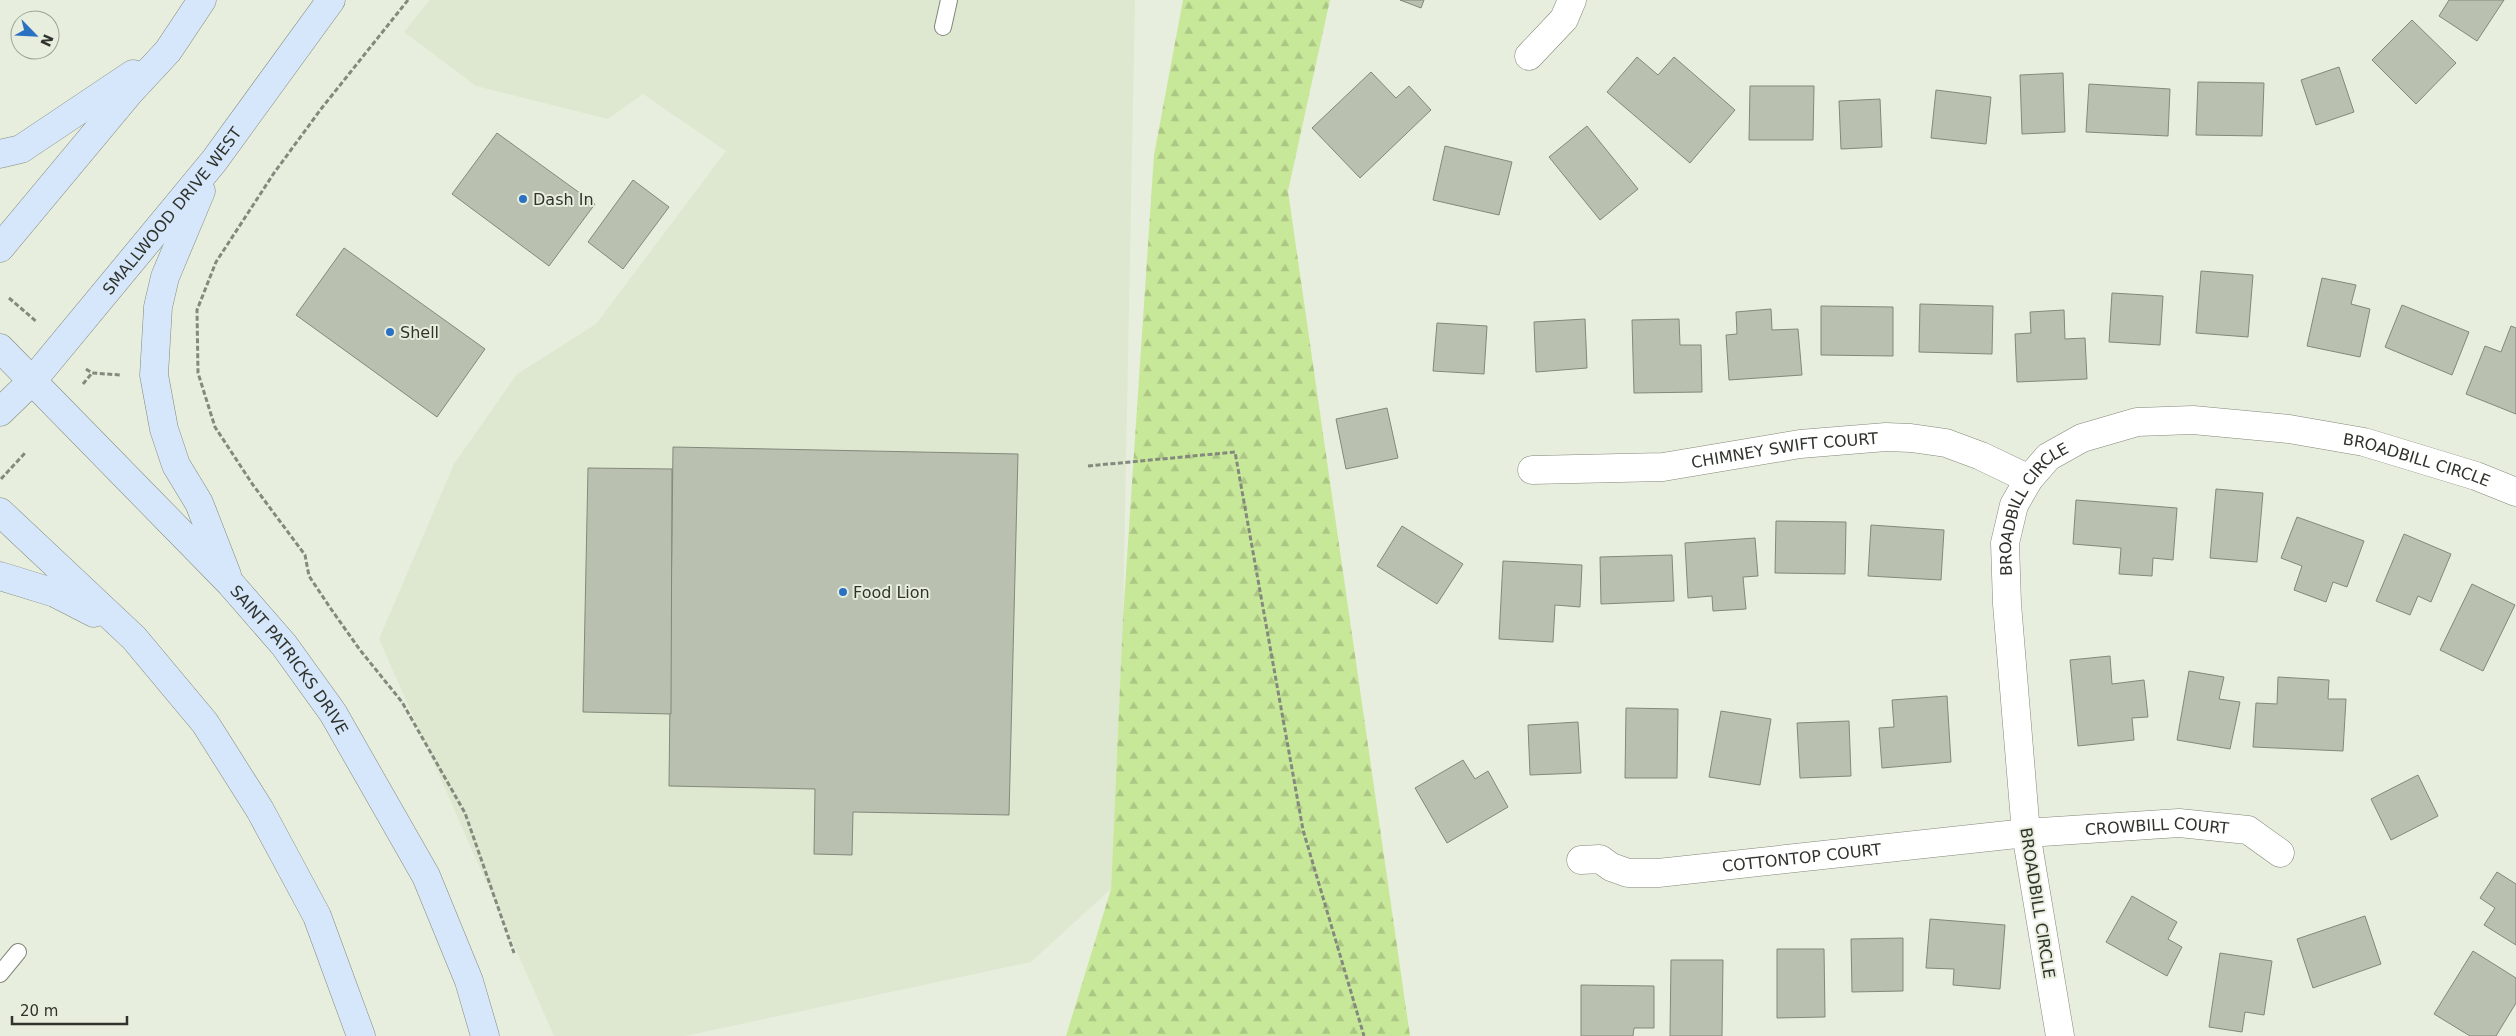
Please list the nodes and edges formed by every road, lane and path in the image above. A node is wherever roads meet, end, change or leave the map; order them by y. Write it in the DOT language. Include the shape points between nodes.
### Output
graph roads {
  1 [pos="202,0"];
  2 [pos="331,0"];
  3 [pos="408,0"];
  4 [pos="949,0"];
  5 [pos="1572,0"];
  6 [pos="943,27"];
  7 [pos="168,51"];
  8 [pos="1529,56"];
  9 [pos="0,154"];
  10 [pos="214,161"];
  11 [pos="0,248"];
  12 [pos="9,298"];
  13 [pos="41,325"];
  14 [pos="0,348"];
  15 [pos="126,376"];
  16 [pos="33,380"];
  17 [pos="82,386"];
  18 [pos="0,412"];
  19 [pos="25,453"];
  20 [pos="1088,466"];
  21 [pos="1532,470"];
  22 [pos="1,479"];
  23 [pos="2029,479"];
  24 [pos="2516,492"];
  25 [pos="0,512"];
  26 [pos="0,576"];
  27 [pos="230,583"];
  28 [pos="134,638"];
  29 [pos="2026,833"];
  30 [pos="2280,853"];
  31 [pos="1581,860"];
  32 [pos="18,952"];
  33 [pos="514,953"];
  34 [pos="0,974"];
  35 [pos="361,1036"];
  36 [pos="485,1036"];
  37 [pos="1364,1036"];
  38 [pos="2060,1036"];
  1 -- 7 [label="main road"];
  2 -- 10 [label="main road, SMALLWOOD DRIVE WEST"];
  3 -- 33 [label="path" via="274,173 216,262 197,310 198,373 215,427 305,555 310,576 331,609 402,702 465,813"];
  4 -- 6 [label="lane"];
  5 -- 8 [label="street" via="1564,19"];
  7 -- 9 [label="main road" via="21,149"];
  7 -- 11 [label="main road"];
  10 -- 16 [label="main road, SMALLWOOD DRIVE WEST"];
  10 -- 27 [label="main road" via="165,278 158,307 154,376 164,428 176,465 199,503"];
  12 -- 13 [label="path"];
  14 -- 16 [label="main road, SAINT PATRICKS DRIVE"];
  15 -- 17 [label="path" via="92,373"];
  16 -- 18 [label="main road, SMALLWOOD DRIVE WEST"];
  16 -- 27 [label="main road, SAINT PATRICKS DRIVE"];
  19 -- 22 [label="path"];
  20 -- 37 [label="path" via="1235,452 1303,830"];
  21 -- 23 [label="street, CHIMNEY SWIFT COURT" via="1663,467 1800,444 1894,437 1946,443"];
  23 -- 24 [label="street, BROADBILL CIRCLE" via="2048,457 2082,438 2137,422 2193,420 2289,429 2364,442 2476,476"];
  23 -- 29 [label="street, BROADBILL CIRCLE" via="2014,505 2005,543"];
  25 -- 28 [label="main road"];
  26 -- 28 [label="main road" via="79,604"];
  27 -- 36 [label="main road, SAINT PATRICKS DRIVE" via="284,645 333,713 380,792 426,876 469,981"];
  28 -- 35 [label="main road" via="205,723 260,810 317,916"];
  29 -- 30 [label="street, CROWBILL COURT" via="2179,823 2211,825 2248,830"];
  29 -- 31 [label="street, COTTONTOP COURT" via="1658,873 1628,873 1611,868 1600,859"];
  29 -- 38 [label="street, BROADBILL CIRCLE"];
  32 -- 34 [label="lane"];
}
